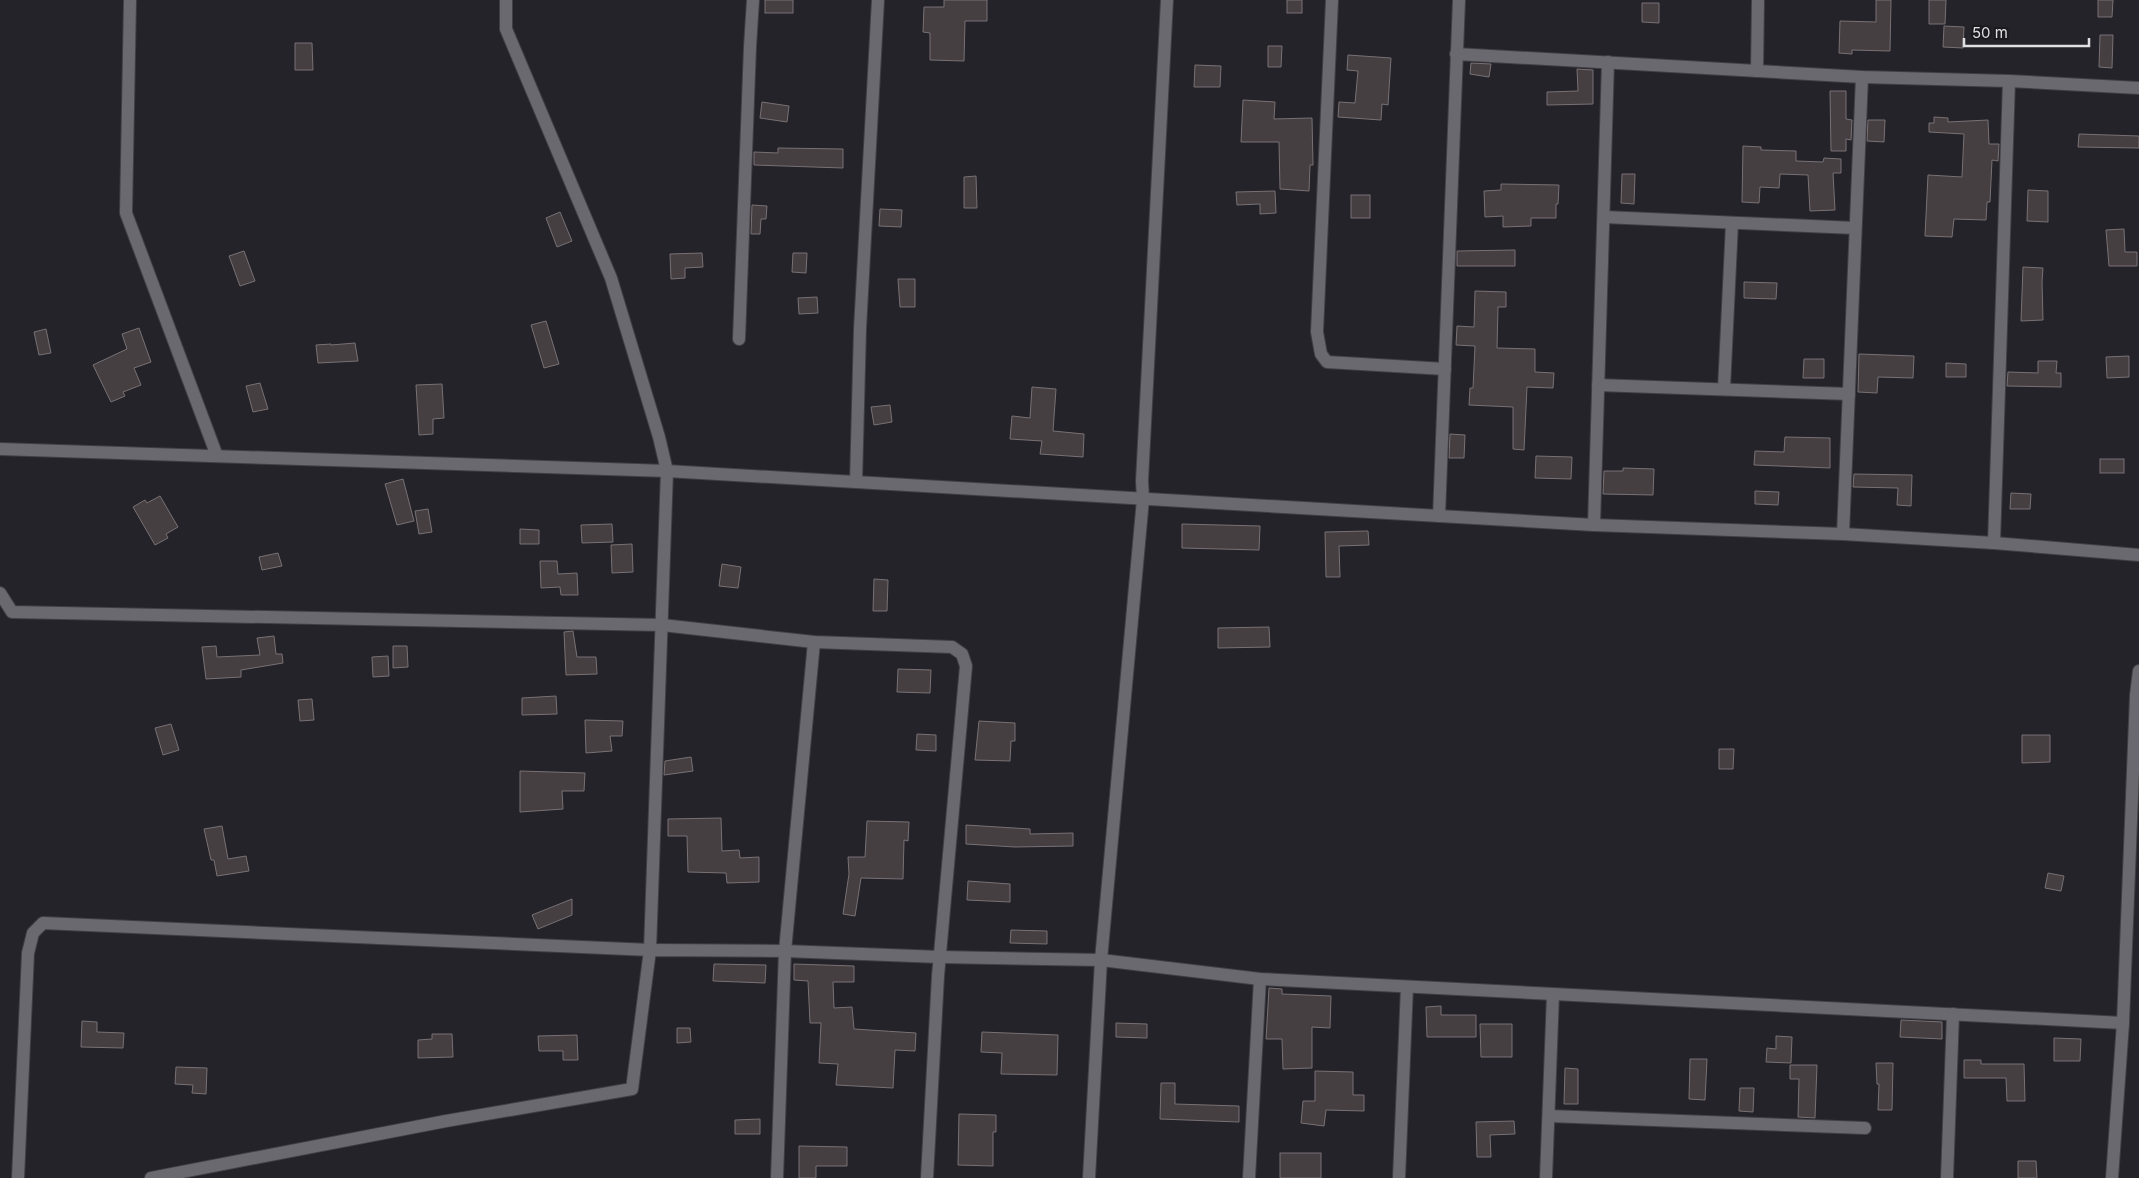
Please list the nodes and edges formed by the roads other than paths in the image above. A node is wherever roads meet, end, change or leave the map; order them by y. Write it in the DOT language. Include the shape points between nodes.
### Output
graph roads {
  1 [pos="130,0"];
  2 [pos="506,0"];
  3 [pos="754,0"];
  4 [pos="878,0"];
  5 [pos="1167,0"];
  6 [pos="1332,0"];
  7 [pos="1458,0"];
  8 [pos="1758,0"];
  9 [pos="1456,54"];
  10 [pos="1608,62"];
  11 [pos="1757,71"];
  12 [pos="1862,77"];
  13 [pos="2009,81"];
  14 [pos="2139,88"];
  15 [pos="1604,217"];
  16 [pos="1732,223"];
  17 [pos="1856,228"];
  18 [pos="739,339"];
  19 [pos="1444,369"];
  20 [pos="1598,385"];
  21 [pos="1724,389"];
  22 [pos="1849,394"];
  23 [pos="0,450"];
  24 [pos="217,456"];
  25 [pos="667,471"];
  26 [pos="856,482"];
  27 [pos="1143,500"];
  28 [pos="1439,516"];
  29 [pos="1594,525"];
  30 [pos="1843,534"];
  31 [pos="1994,543"];
  32 [pos="2139,555"];
  33 [pos="0,593"];
  34 [pos="662,625"];
  35 [pos="814,642"];
  36 [pos="2139,671"];
  37 [pos="650,950"];
  38 [pos="785,951"];
  39 [pos="940,957"];
  40 [pos="1101,960"];
  41 [pos="1260,979"];
  42 [pos="1407,987"];
  43 [pos="1553,994"];
  44 [pos="1953,1014"];
  45 [pos="2123,1023"];
  46 [pos="1548,1116"];
  47 [pos="1865,1128"];
  48 [pos="18,1178"];
  49 [pos="151,1178"];
  50 [pos="777,1178"];
  51 [pos="927,1178"];
  52 [pos="1089,1178"];
  53 [pos="1249,1178"];
  54 [pos="1400,1178"];
  55 [pos="1546,1178"];
  56 [pos="1947,1178"];
  57 [pos="2112,1178"];
  1 -- 24 [label="street" via="126,213"];
  2 -- 25 [label="street" via="506,28 611,278 660,437"];
  3 -- 18 [label="street"];
  4 -- 26 [label="street" via="860,329"];
  5 -- 27 [label="street"];
  6 -- 19 [label="street" via="1317,332 1321,354 1327,362"];
  7 -- 9 [label="street"];
  8 -- 11 [label="street"];
  9 -- 10 [label="street"];
  9 -- 19 [label="street"];
  10 -- 11 [label="street"];
  10 -- 15 [label="street"];
  11 -- 12 [label="street"];
  12 -- 13 [label="street"];
  12 -- 17 [label="street"];
  13 -- 14 [label="street"];
  13 -- 31 [label="street"];
  15 -- 16 [label="street"];
  15 -- 20 [label="street"];
  16 -- 17 [label="street"];
  16 -- 21 [label="street"];
  17 -- 22 [label="street"];
  19 -- 28 [label="street"];
  20 -- 21 [label="street"];
  20 -- 29 [label="street"];
  21 -- 22 [label="street"];
  22 -- 30 [label="street"];
  23 -- 24 [label="street"];
  24 -- 25 [label="street"];
  25 -- 26 [label="street"];
  25 -- 34 [label="street"];
  26 -- 27 [label="street"];
  27 -- 28 [label="street"];
  27 -- 40 [label="street"];
  28 -- 29 [label="street"];
  29 -- 30 [label="street"];
  30 -- 31 [label="street"];
  31 -- 32 [label="street"];
  33 -- 34 [label="street" via="12,612"];
  34 -- 35 [label="street"];
  34 -- 37 [label="street"];
  35 -- 38 [label="street"];
  35 -- 39 [label="street" via="952,647 962,654 966,666"];
  36 -- 45 [label="street"];
  37 -- 38 [label="street"];
  37 -- 48 [label="street" via="43,923 33,934 28,953"];
  37 -- 49 [label="street" via="632,1090 446,1121"];
  38 -- 39 [label="street"];
  38 -- 50 [label="street"];
  39 -- 40 [label="street"];
  39 -- 51 [label="street"];
  40 -- 41 [label="street"];
  40 -- 52 [label="street"];
  41 -- 42 [label="street"];
  41 -- 53 [label="street"];
  42 -- 43 [label="street"];
  42 -- 54 [label="street"];
  43 -- 44 [label="street"];
  43 -- 46 [label="street"];
  44 -- 45 [label="street"];
  44 -- 56 [label="street"];
  45 -- 57 [label="street"];
  46 -- 47 [label="street"];
  46 -- 55 [label="street"];
}
